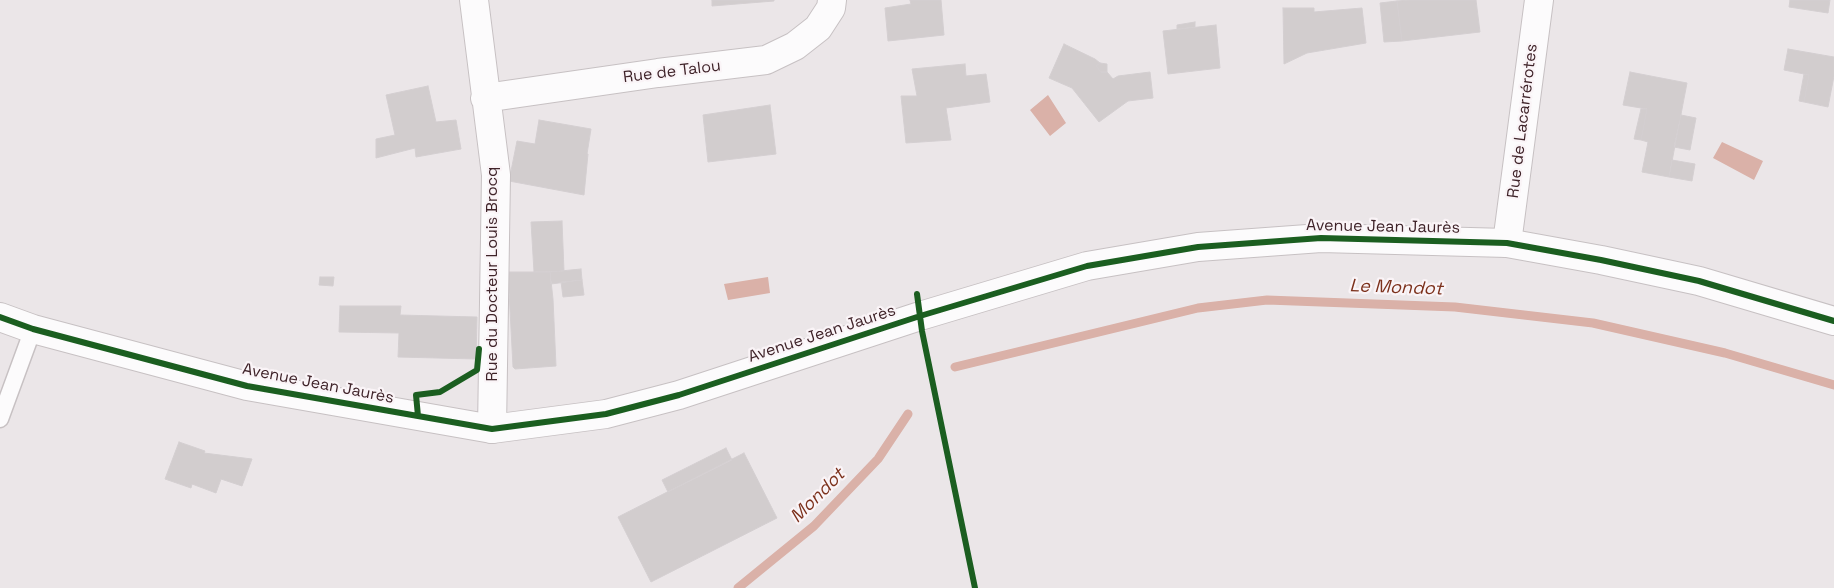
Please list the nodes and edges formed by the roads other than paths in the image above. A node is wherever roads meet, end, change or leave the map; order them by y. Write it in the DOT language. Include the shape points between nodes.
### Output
graph roads {
  1 [pos="474,0"];
  2 [pos="832,0"];
  3 [pos="1539,0"];
  4 [pos="485,98"];
  5 [pos="1507,242"];
  6 [pos="0,317"];
  7 [pos="1834,322"];
  8 [pos="33,329"];
  9 [pos="0,419"];
  10 [pos="492,430"];
  1 -- 4 [label="street, Rue du Docteur Louis Brocq"];
  2 -- 4 [label="street, Rue de Talou" via="831,8 818,28 795,46 766,60"];
  3 -- 5 [label="street, Rue de Lacarrérotes"];
  4 -- 10 [label="street, Rue du Docteur Louis Brocq" via="496,174"];
  5 -- 7 [label="street, Avenue Jean Jaurès" via="1699,281"];
  5 -- 10 [label="street, Avenue Jean Jaurès" via="1321,238 1198,247 1087,266 920,316 678,396 606,414"];
  6 -- 8 [label="street, Avenue Jean Jaurès"];
  8 -- 9 [label="lane"];
  8 -- 10 [label="street, Avenue Jean Jaurès" via="247,386"];
}
